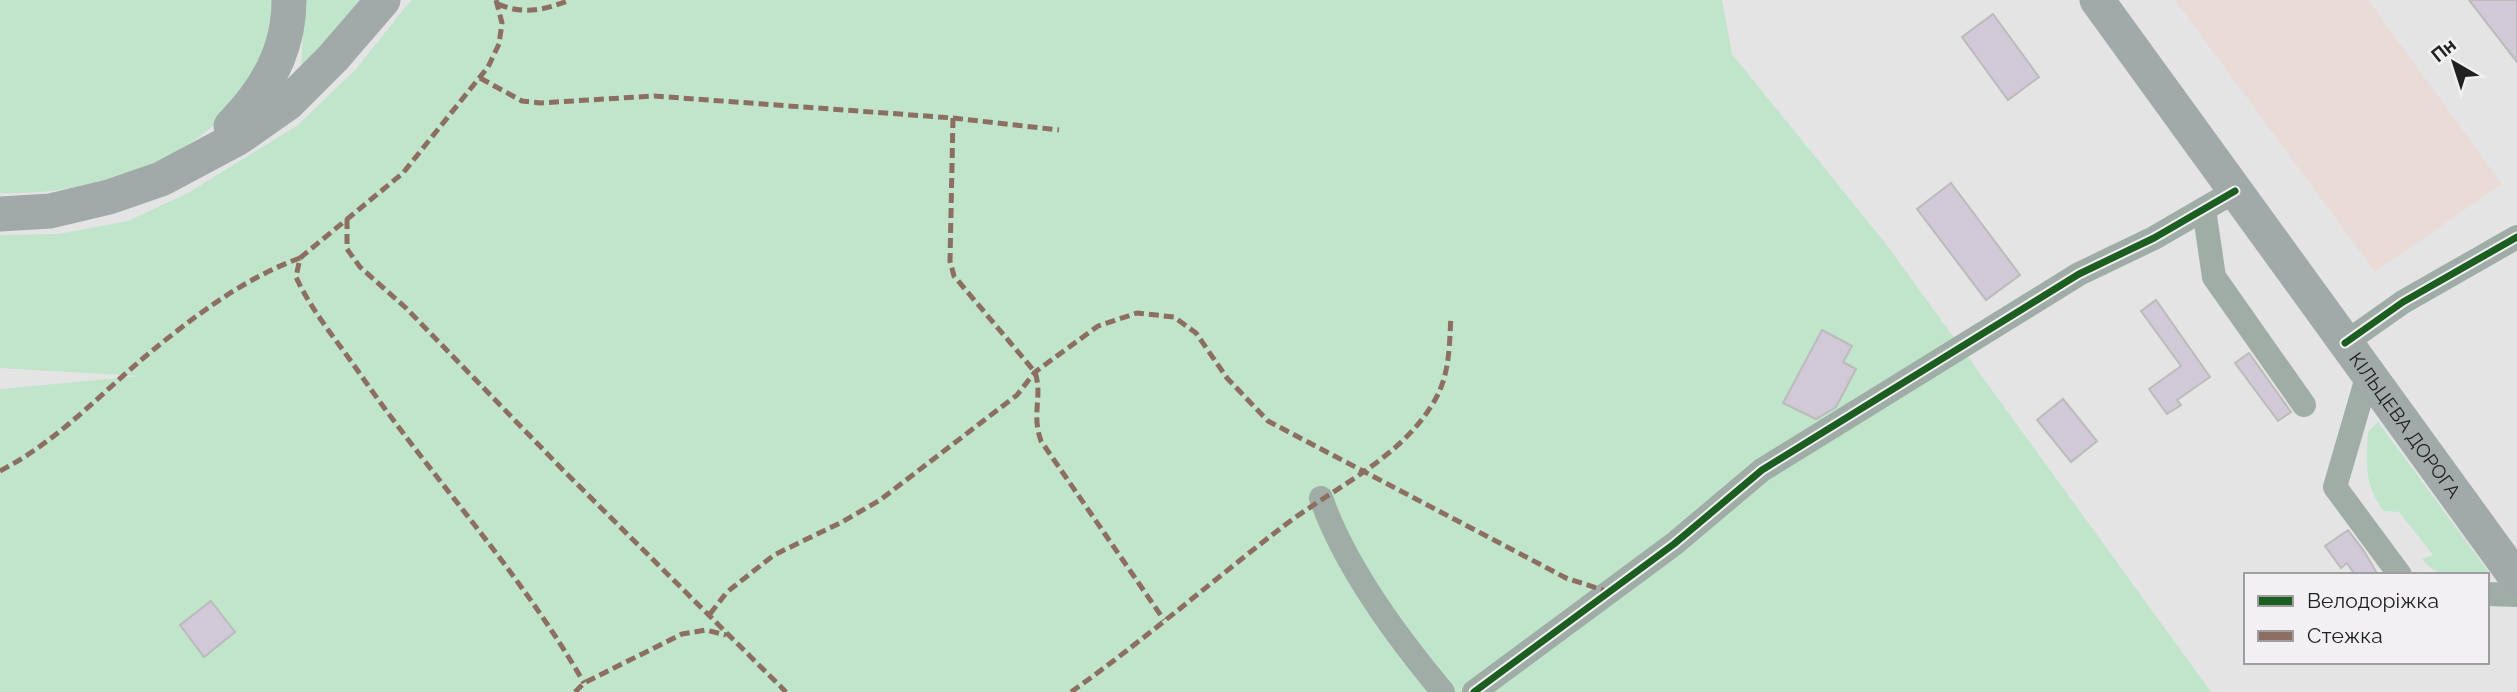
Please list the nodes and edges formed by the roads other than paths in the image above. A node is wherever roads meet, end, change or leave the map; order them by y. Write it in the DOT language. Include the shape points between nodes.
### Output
graph roads {
  1 [pos="289,0"];
  2 [pos="383,0"];
  3 [pos="2097,0"];
  4 [pos="194,160"];
  5 [pos="2235,191"];
  6 [pos="2204,209"];
  7 [pos="0,214"];
  8 [pos="2517,237"];
  9 [pos="2345,343"];
  10 [pos="2368,374"];
  11 [pos="2304,405"];
  12 [pos="1321,498"];
  13 [pos="2399,573"];
  14 [pos="2517,579"];
  15 [pos="2489,594"];
  16 [pos="2517,595"];
  17 [pos="1443,692"];
  18 [pos="1474,692"];
  1 -- 4 [label="highway" via="283,50 265,88"];
  2 -- 4 [label="highway" via="288,103"];
  3 -- 5 [label="highway, КІЛЬЦЕВА ДОРОГА"];
  4 -- 7 [label="highway" via="161,179 109,197 50,211"];
  5 -- 6 [label="street"];
  5 -- 9 [label="highway, КІЛЬЦЕВА ДОРОГА"];
  6 -- 11 [label="street" via="2214,277"];
  6 -- 18 [label="street" via="2079,274 1762,470 1674,544"];
  8 -- 9 [label="street" via="2403,302"];
  9 -- 10 [label="highway, КІЛЬЦЕВА ДОРОГА"];
  10 -- 13 [label="street" via="2335,487"];
  10 -- 14 [label="highway, КІЛЬЦЕВА ДОРОГА"];
  12 -- 17 [label="street" via="1342,545 1400,638"];
  15 -- 16 [label="street"];
}
